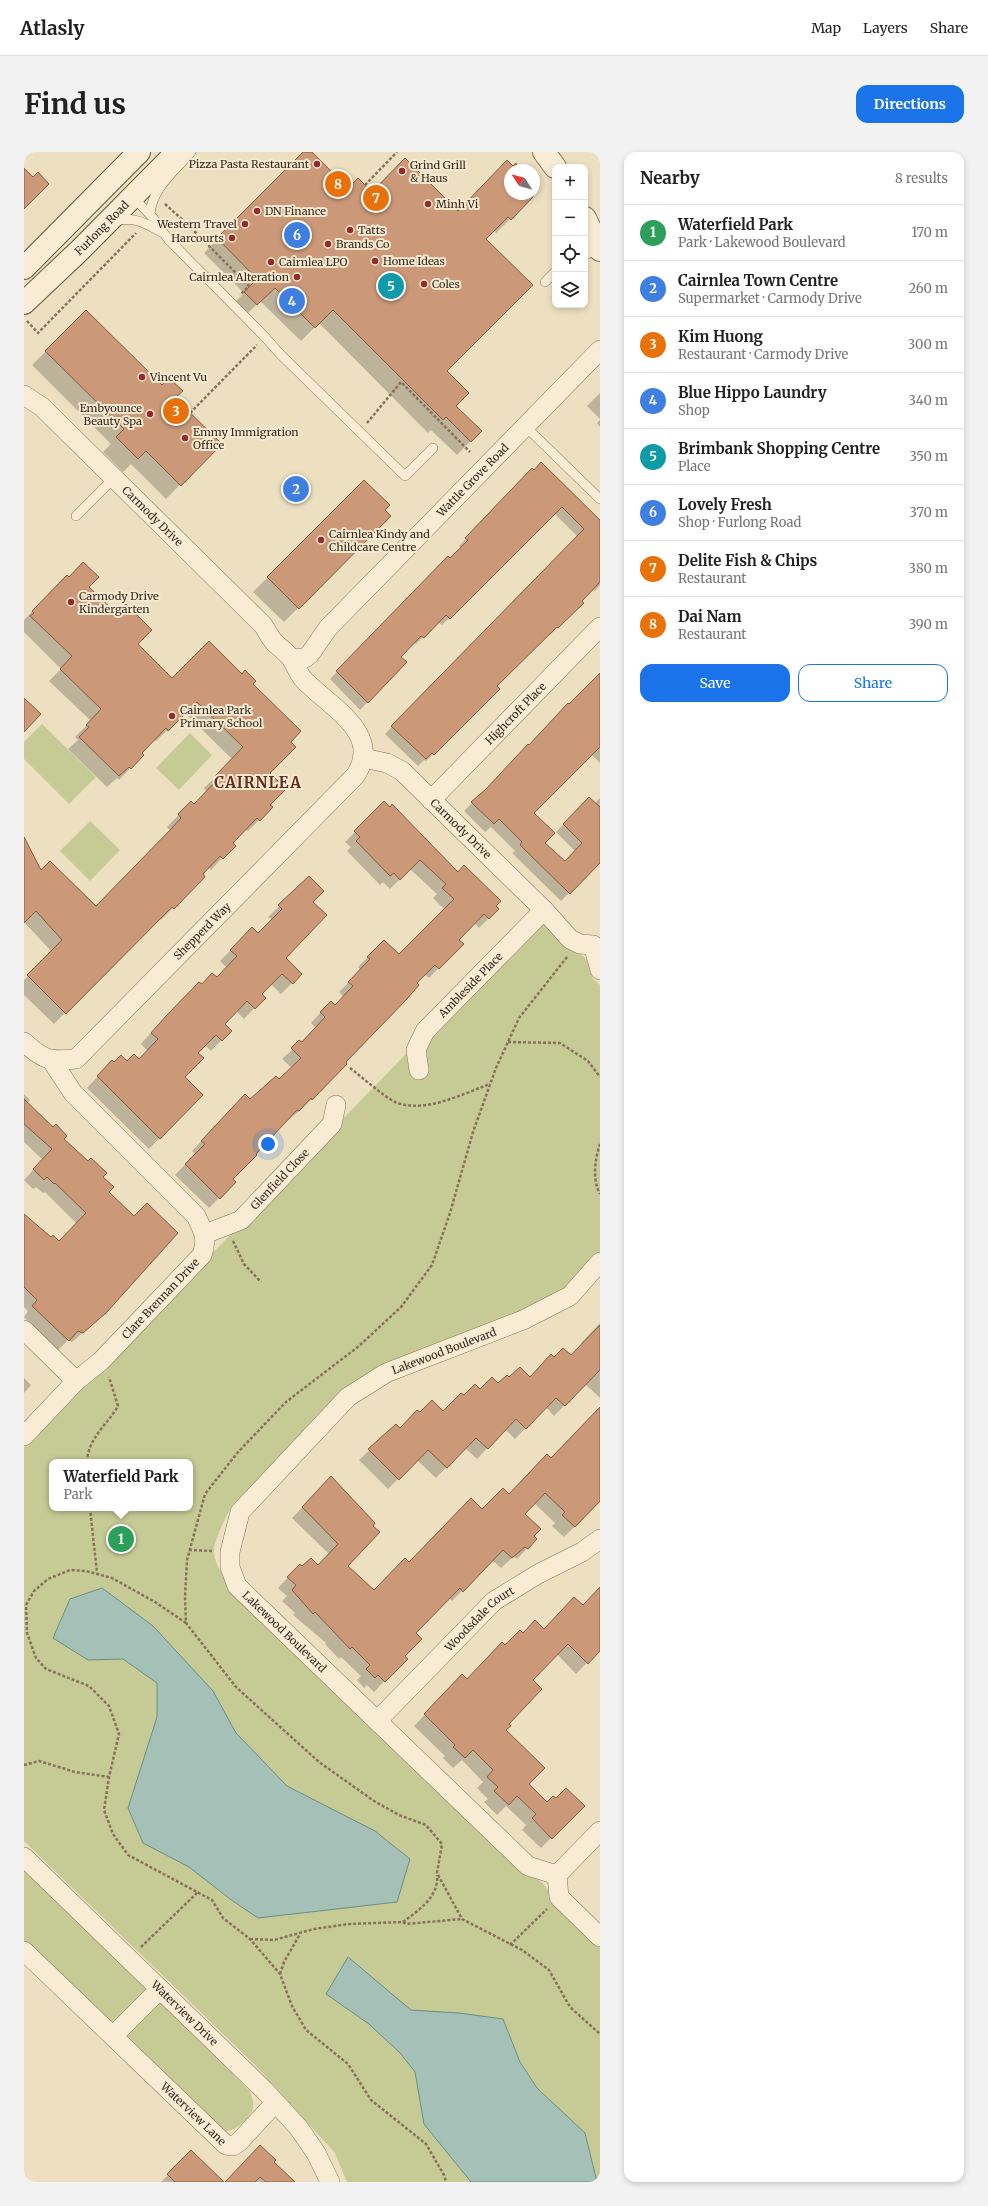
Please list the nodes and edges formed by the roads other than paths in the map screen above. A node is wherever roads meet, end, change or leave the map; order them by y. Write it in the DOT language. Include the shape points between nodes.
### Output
graph roads {
  1 [pos="139,152"];
  2 [pos="178,152"];
  3 [pos="191,152"];
  4 [pos="544,152"];
  5 [pos="560,152"];
  6 [pos="553,164"];
  7 [pos="564,164"];
  8 [pos="96,195"];
  9 [pos="133,197"];
  10 [pos="149,218"];
  11 [pos="107,223"];
  12 [pos="588,228"];
  13 [pos="595,251"];
  14 [pos="24,268"];
  15 [pos="552,275"];
  16 [pos="545,282"];
  17 [pos="24,303"];
  18 [pos="600,350"];
  19 [pos="24,383"];
  20 [pos="24,395"];
  21 [pos="42,408"];
  22 [pos="526,427"];
  23 [pos="433,448"];
  24 [pos="114,478"];
  25 [pos="600,499"];
  26 [pos="76,516"];
  27 [pos="600,627"];
  28 [pos="298,655"];
  29 [pos="363,758"];
  30 [pos="431,800"];
  31 [pos="544,910"];
  32 [pos="591,943"];
  33 [pos="600,970"];
  34 [pos="24,1042"];
  35 [pos="52,1061"];
  36 [pos="419,1070"];
  37 [pos="336,1105"];
  38 [pos="205,1234"];
  39 [pos="600,1262"];
  40 [pos="24,1330"];
  41 [pos="76,1381"];
  42 [pos="24,1436"];
  43 [pos="600,1539"];
  44 [pos="377,1721"];
  45 [pos="600,1831"];
  46 [pos="24,1857"];
  47 [pos="557,1875"];
  48 [pos="600,1937"];
  49 [pos="24,1950"];
  50 [pos="160,1989"];
  51 [pos="113,2036"];
  52 [pos="275,2104"];
  53 [pos="330,2182"];
  1 -- 8 [label="main road"];
  2 -- 9 [label="main road, Furlong Road"];
  3 -- 10 [label="lane" via="160,186 150,206"];
  4 -- 6 [label="main road"];
  5 -- 7 [label="main road"];
  8 -- 9 [label="main road" via="118,189"];
  8 -- 14 [label="main road"];
  9 -- 10 [label="lane"];
  9 -- 11 [label="main road, Furlong Road"];
  10 -- 11 [label="lane"];
  10 -- 23 [label="lane" via="279,353 405,476"];
  11 -- 17 [label="main road, Furlong Road"];
  12 -- 13 [label="main road"];
  15 -- 16 [label="lane"];
  18 -- 22 [label="street, Wattle Grove Road"];
  19 -- 21 [label="street, Carmody Drive"];
  20 -- 21 [label="street, Carmody Drive"];
  21 -- 24 [label="street, Carmody Drive"];
  22 -- 25 [label="lane"];
  22 -- 28 [label="street, Wattle Grove Road" via="328,628"];
  24 -- 26 [label="lane"];
  24 -- 28 [label="street, Carmody Drive" via="263,625 295,643"];
  27 -- 30 [label="street, Highcroft Place"];
  28 -- 29 [label="street, Carmody Drive" via="320,692 354,726 364,748"];
  29 -- 30 [label="street, Carmody Drive" via="387,763 402,771"];
  29 -- 35 [label="street, Shepperd Way" via="361,768 355,776 76,1059"];
  30 -- 31 [label="street, Carmody Drive"];
  31 -- 32 [label="street, Carmody Drive" via="570,939"];
  31 -- 36 [label="street, Ambleside Place" via="425,1031 416,1050"];
  32 -- 33 [label="street"];
  34 -- 35 [label="street" via="32,1050"];
  35 -- 38 [label="street" via="73,1093 196,1216"];
  37 -- 38 [label="street, Glenfield Close" via="332,1124 241,1220"];
  38 -- 41 [label="street, Clare Brennan Drive" via="206,1244 202,1255 101,1361"];
  39 -- 44 [label="street, Lakewood Boulevard" via="570,1296 523,1320 386,1373 348,1397 240,1512 230,1552 230,1567 237,1586"];
  40 -- 41 [label="street"];
  41 -- 42 [label="street, Clare Brennan Drive"];
  43 -- 44 [label="street, Woodsdale Court" via="582,1552 538,1574 494,1601"];
  44 -- 47 [label="street, Lakewood Boulevard" via="528,1866"];
  45 -- 47 [label="street"];
  46 -- 50 [label="street, Waterview Drive"];
  47 -- 48 [label="street" via="559,1897"];
  49 -- 51 [label="street, Waterview Lane"];
  50 -- 51 [label="street"];
  50 -- 52 [label="street, Waterview Drive"];
  51 -- 52 [label="street, Waterview Lane" via="226,2145 232,2146 239,2142"];
  52 -- 53 [label="street, Waterview Drive" via="303,2134 316,2153"];
}
